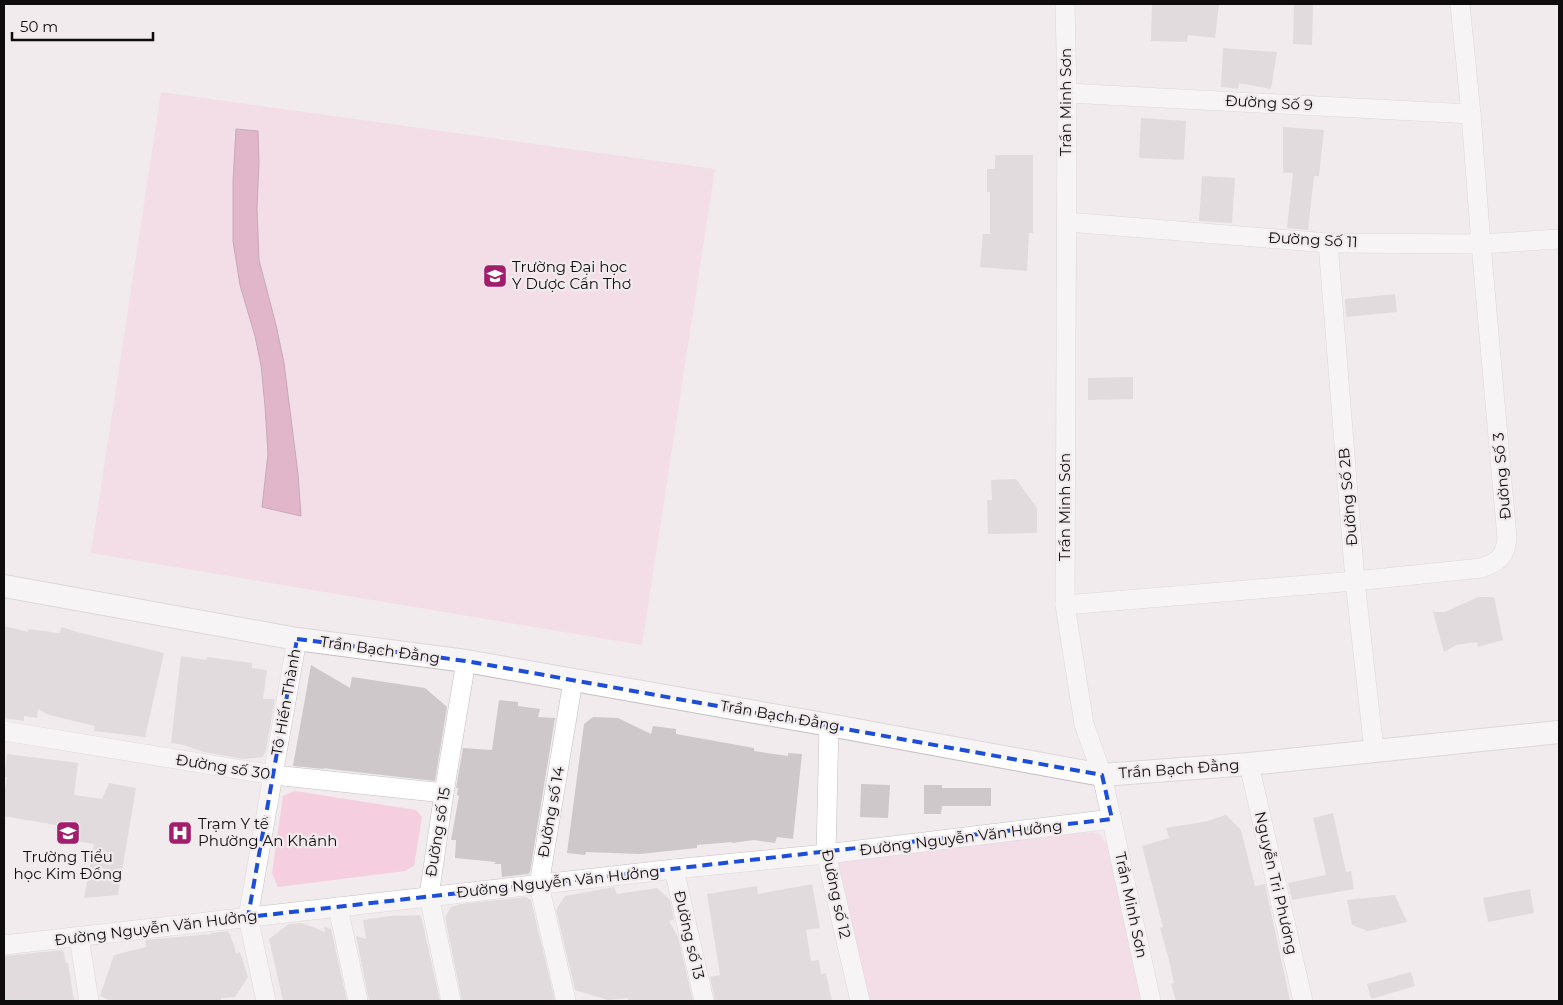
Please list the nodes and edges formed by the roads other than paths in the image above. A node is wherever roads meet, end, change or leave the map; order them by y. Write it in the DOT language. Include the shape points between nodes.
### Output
graph roads {
  1 [pos="1065,4"];
  2 [pos="1460,4"];
  3 [pos="1067,93"];
  4 [pos="1471,114"];
  5 [pos="1066,222"];
  6 [pos="1559,239"];
  7 [pos="1328,243"];
  8 [pos="1481,244"];
  9 [pos="1355,581"];
  10 [pos="4,586"];
  11 [pos="1065,605"];
  12 [pos="298,639"];
  13 [pos="466,662"];
  14 [pos="573,681"];
  15 [pos="829,725"];
  16 [pos="4,731"];
  17 [pos="1559,732"];
  18 [pos="1374,750"];
  19 [pos="1249,764"];
  20 [pos="274,775"];
  21 [pos="1102,775"];
  22 [pos="444,793"];
  23 [pos="1112,820"];
  24 [pos="826,854"];
  25 [pos="674,869"];
  26 [pos="539,885"];
  27 [pos="429,896"];
  28 [pos="338,907"];
  29 [pos="248,917"];
  30 [pos="79,937"];
  31 [pos="4,946"];
  32 [pos="89,1001"];
  33 [pos="266,1001"];
  34 [pos="358,1001"];
  35 [pos="451,1001"];
  36 [pos="566,1001"];
  37 [pos="704,1001"];
  38 [pos="860,1001"];
  39 [pos="1151,1001"];
  40 [pos="1303,1001"];
  1 -- 3 [label="street, Trần Minh Sơn"];
  2 -- 4 [label="street, Đường Số 3"];
  3 -- 4 [label="street, Đường Số 9"];
  3 -- 5 [label="street, Trần Minh Sơn"];
  4 -- 8 [label="street, Đường Số 3"];
  5 -- 7 [label="street, Đường Số 11"];
  5 -- 11 [label="street, Trần Minh Sơn"];
  6 -- 8 [label="street, Đường Số 11"];
  7 -- 8 [label="street, Đường Số 11"];
  7 -- 9 [label="street, Đường Số 2B"];
  8 -- 9 [label="street, Đường Số 3" via="1506,549 1492,565 1481,568"];
  9 -- 11 [label="street, Đường Số 3"];
  9 -- 18 [label="street, Đường Số 2B"];
  10 -- 12 [label="street, Trần Bạch Đằng"];
  11 -- 21 [label="street, Trần Minh Sơn" via="1084,724"];
  12 -- 13 [label="street, Trần Bạch Đằng"];
  12 -- 20 [label="street, Tô Hiến Thành"];
  13 -- 14 [label="street, Trần Bạch Đằng"];
  13 -- 22 [label="street, Đường số 15"];
  14 -- 15 [label="street, Trần Bạch Đằng"];
  14 -- 26 [label="street, Đường số 14"];
  15 -- 21 [label="street, Trần Bạch Đằng"];
  15 -- 24 [label="street, Đường số 12"];
  16 -- 20 [label="street, Đường số 30"];
  17 -- 18 [label="street, Trần Bạch Đằng"];
  18 -- 19 [label="street, Trần Bạch Đằng"];
  19 -- 21 [label="street, Trần Bạch Đằng"];
  19 -- 40 [label="street, Nguyễn Tri Phương"];
  20 -- 22 [label="street, Đường số 30"];
  20 -- 29 [label="street, Tô Hiến Thành"];
  21 -- 23 [label="street, Trần Minh Sơn"];
  22 -- 27 [label="street, Đường số 15"];
  23 -- 24 [label="street, Đường Nguyễn Văn Hưởng"];
  23 -- 39 [label="street, Trần Minh Sơn"];
  24 -- 25 [label="street, Đường Nguyễn Văn Hưởng"];
  24 -- 38 [label="street, Đường số 12"];
  25 -- 26 [label="street, Đường Nguyễn Văn Hưởng"];
  25 -- 37 [label="street, Đường số 13"];
  26 -- 27 [label="street, Đường Nguyễn Văn Hưởng"];
  26 -- 36 [label="street, Đường số 14"];
  27 -- 28 [label="street, Đường Nguyễn Văn Hưởng"];
  27 -- 35 [label="street, Đường số 15"];
  28 -- 29 [label="street, Đường Nguyễn Văn Hưởng"];
  28 -- 34 [label="street"];
  29 -- 30 [label="street, Đường Nguyễn Văn Hưởng"];
  29 -- 33 [label="street, Tô Hiến Thành"];
  30 -- 31 [label="street, Đường Nguyễn Văn Hưởng"];
  30 -- 32 [label="street"];
}
